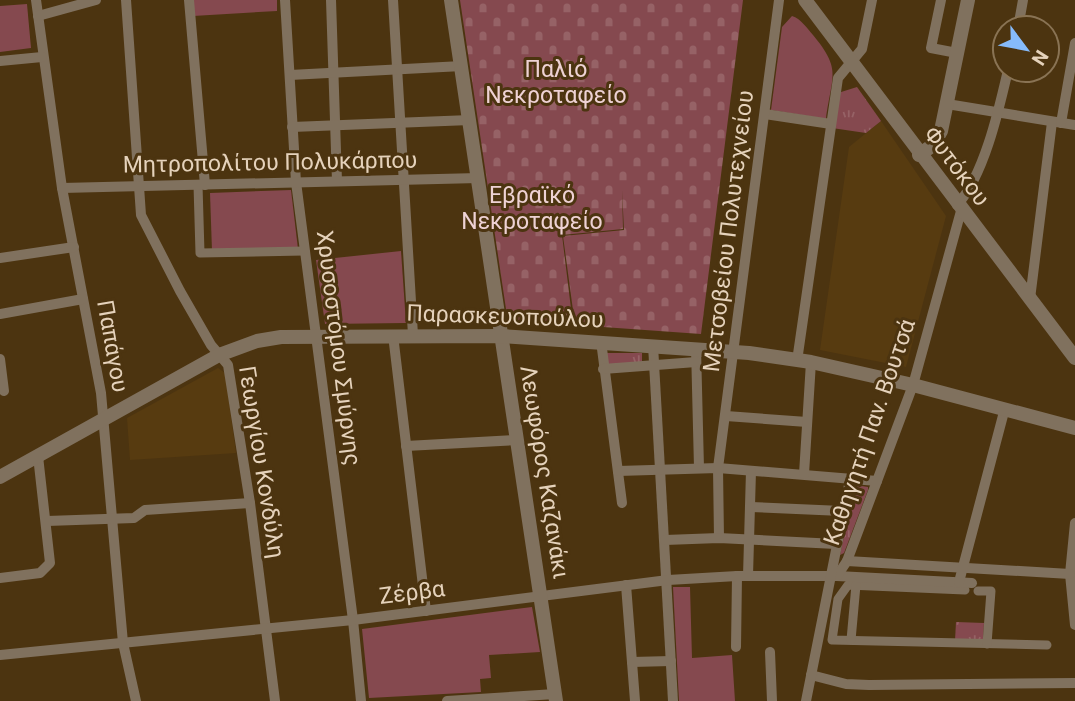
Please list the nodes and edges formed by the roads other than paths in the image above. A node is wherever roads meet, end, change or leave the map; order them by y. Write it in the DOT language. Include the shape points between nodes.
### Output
graph roads {
  1 [pos="36,0"];
  2 [pos="96,0"];
  3 [pos="126,0"];
  4 [pos="189,0"];
  5 [pos="285,0"];
  6 [pos="331,0"];
  7 [pos="393,0"];
  8 [pos="451,0"];
  9 [pos="779,0"];
  10 [pos="805,0"];
  11 [pos="872,0"];
  12 [pos="941,0"];
  13 [pos="968,0"];
  14 [pos="38,16"];
  15 [pos="1075,43"];
  16 [pos="957,53"];
  17 [pos="42,57"];
  18 [pos="0,61"];
  19 [pos="851,61"];
  20 [pos="462,66"];
  21 [pos="398,69"];
  22 [pos="335,73"];
  23 [pos="290,75"];
  24 [pos="1005,84"];
  25 [pos="947,104"];
  26 [pos="998,113"];
  27 [pos="765,114"];
  28 [pos="470,120"];
  29 [pos="1057,122"];
  30 [pos="401,123"];
  31 [pos="831,124"];
  32 [pos="336,125"];
  33 [pos="1075,125"];
  34 [pos="292,127"];
  35 [pos="919,155"];
  36 [pos="479,177"];
  37 [pos="402,180"];
  38 [pos="337,181"];
  39 [pos="296,182"];
  40 [pos="201,185"];
  41 [pos="139,187"];
  42 [pos="62,188"];
  43 [pos="959,208"];
  44 [pos="74,247"];
  45 [pos="304,251"];
  46 [pos="0,258"];
  47 [pos="83,299"];
  48 [pos="1030,299"];
  49 [pos="0,314"];
  50 [pos="393,335"];
  51 [pos="413,335"];
  52 [pos="501,335"];
  53 [pos="316,336"];
  54 [pos="601,341"];
  55 [pos="653,345"];
  56 [pos="734,351"];
  57 [pos="219,355"];
  58 [pos="696,355"];
  59 [pos="1075,358"];
  60 [pos="0,359"];
  61 [pos="804,362"];
  62 [pos="653,365"];
  63 [pos="603,369"];
  64 [pos="913,385"];
  65 [pos="4,391"];
  66 [pos="1006,408"];
  67 [pos="726,416"];
  68 [pos="1036,416"];
  69 [pos="104,418"];
  70 [pos="807,422"];
  71 [pos="1075,422"];
  72 [pos="1075,428"];
  73 [pos="517,440"];
  74 [pos="406,446"];
  75 [pos="38,456"];
  76 [pos="699,468"];
  77 [pos="718,468"];
  78 [pos="660,470"];
  79 [pos="618,471"];
  80 [pos="751,471"];
  81 [pos="804,474"];
  82 [pos="0,477"];
  83 [pos="849,480"];
  84 [pos="877,481"];
  85 [pos="250,503"];
  86 [pos="622,503"];
  87 [pos="751,507"];
  88 [pos="842,511"];
  89 [pos="110,518"];
  90 [pos="47,521"];
  91 [pos="1075,523"];
  92 [pos="719,538"];
  93 [pos="750,539"];
  94 [pos="666,540"];
  95 [pos="836,544"];
  96 [pos="847,561"];
  97 [pos="962,568"];
  98 [pos="1070,574"];
  99 [pos="743,576"];
  100 [pos="0,578"];
  101 [pos="833,578"];
  102 [pos="668,580"];
  103 [pos="626,585"];
  104 [pos="856,585"];
  105 [pos="968,587"];
  106 [pos="542,597"];
  107 [pos="426,611"];
  108 [pos="834,617"];
  109 [pos="853,618"];
  110 [pos="353,620"];
  111 [pos="1075,625"];
  112 [pos="266,629"];
  113 [pos="851,640"];
  114 [pos="123,643"];
  115 [pos="987,644"];
  116 [pos="1047,645"];
  117 [pos="736,647"];
  118 [pos="771,652"];
  119 [pos="0,655"];
  120 [pos="671,660"];
  121 [pos="632,662"];
  122 [pos="811,676"];
  123 [pos="1075,683"];
  124 [pos="555,698"];
  125 [pos="136,701"];
  126 [pos="275,701"];
  127 [pos="361,701"];
  128 [pos="447,701"];
  129 [pos="635,701"];
  130 [pos="673,701"];
  131 [pos="772,701"];
  132 [pos="806,701"];
  1 -- 14 [label="street, Παπάγου"];
  2 -- 14 [label="street"];
  3 -- 41 [label="street, Γεωργίου Κονδύλη"];
  4 -- 40 [label="street"];
  5 -- 23 [label="street, Χρυσοστόμου Σμύρνης"];
  6 -- 22 [label="street"];
  7 -- 21 [label="street"];
  8 -- 20 [label="street, Λεωφόρος Καζανάκι"];
  9 -- 27 [label="street, Μετσοβείου Πολυτεχνείου"];
  10 -- 19 [label="street, Φυτόκου"];
  11 -- 19 [label="street" via="863,46"];
  12 -- 16 [label="street" via="930,48"];
  13 -- 16 [label="street"];
  14 -- 17 [label="street, Παπάγου"];
  15 -- 29 [label="street"];
  16 -- 25 [label="street"];
  17 -- 18 [label="street"];
  17 -- 42 [label="street, Παπάγου"];
  19 -- 31 [label="street" via="839,74"];
  19 -- 35 [label="street, Φυτόκου"];
  20 -- 21 [label="street"];
  20 -- 28 [label="street, Λεωφόρος Καζανάκι"];
  21 -- 22 [label="street"];
  21 -- 30 [label="street"];
  22 -- 23 [label="street"];
  22 -- 32 [label="street"];
  23 -- 34 [label="street, Χρυσοστόμου Σμύρνης"];
  24 -- 26 [label="street, Καθηγητή Παν. Βουτσά"];
  25 -- 26 [label="street"];
  25 -- 35 [label="street" via="938,139"];
  26 -- 29 [label="street"];
  26 -- 43 [label="street, Καθηγητή Παν. Βουτσά"];
  27 -- 31 [label="street"];
  27 -- 56 [label="street, Μετσοβείου Πολυτεχνείου"];
  28 -- 30 [label="street"];
  28 -- 36 [label="street, Λεωφόρος Καζανάκι"];
  29 -- 33 [label="street"];
  29 -- 48 [label="street"];
  30 -- 32 [label="street"];
  30 -- 37 [label="street"];
  31 -- 61 [label="street"];
  32 -- 34 [label="street"];
  32 -- 38 [label="street"];
  34 -- 39 [label="street, Χρυσοστόμου Σμύρνης"];
  35 -- 43 [label="street, Φυτόκου"];
  36 -- 37 [label="street, Μητροπολίτου Πολυκάρπου"];
  36 -- 52 [label="street, Λεωφόρος Καζανάκι"];
  37 -- 38 [label="street, Μητροπολίτου Πολυκάρπου"];
  37 -- 51 [label="street"];
  38 -- 39 [label="street, Μητροπολίτου Πολυκάρπου"];
  39 -- 40 [label="street, Μητροπολίτου Πολυκάρπου"];
  39 -- 45 [label="street, Χρυσοστόμου Σμύρνης"];
  40 -- 41 [label="street, Μητροπολίτου Πολυκάρπου"];
  40 -- 45 [label="street" via="200,253"];
  41 -- 42 [label="street, Μητροπολίτου Πολυκάρπου"];
  41 -- 57 [label="street, Γεωργίου Κονδύλη" via="146,229"];
  42 -- 44 [label="street, Παπάγου"];
  43 -- 48 [label="street, Φυτόκου"];
  43 -- 64 [label="street, Καθηγητή Παν. Βουτσά"];
  44 -- 46 [label="street"];
  44 -- 47 [label="street, Παπάγου"];
  45 -- 53 [label="street, Χρυσοστόμου Σμύρνης"];
  47 -- 49 [label="street"];
  47 -- 69 [label="street, Παπάγου"];
  48 -- 59 [label="street, Φυτόκου"];
  50 -- 51 [label="street, Παρασκευοπούλου"];
  50 -- 53 [label="street, Παρασκευοπούλου"];
  50 -- 74 [label="street"];
  51 -- 52 [label="street, Παρασκευοπούλου"];
  52 -- 54 [label="street, Παρασκευοπούλου"];
  52 -- 73 [label="street, Λεωφόρος Καζανάκι"];
  53 -- 57 [label="street, Παρασκευοπούλου" via="261,339"];
  53 -- 110 [label="street, Χρυσοστόμου Σμύρνης"];
  54 -- 55 [label="street, Παρασκευοπούλου"];
  54 -- 63 [label="street"];
  55 -- 58 [label="street, Παρασκευοπούλου"];
  55 -- 62 [label="street"];
  56 -- 58 [label="street, Παρασκευοπούλου"];
  56 -- 61 [label="street, Παρασκευοπούλου"];
  56 -- 67 [label="street, Μετσοβείου Πολυτεχνείου"];
  57 -- 69 [label="street, Παρασκευοπούλου"];
  57 -- 85 [label="street, Γεωργίου Κονδύλη" via="229,370"];
  58 -- 62 [label="street, Παρασκευοπούλου"];
  58 -- 76 [label="street"];
  60 -- 65 [label="street"];
  61 -- 64 [label="street, Παρασκευοπούλου"];
  61 -- 70 [label="street"];
  62 -- 63 [label="street, Παρασκευοπούλου"];
  62 -- 78 [label="street"];
  63 -- 79 [label="street"];
  64 -- 66 [label="street, Παρασκευοπούλου"];
  64 -- 84 [label="street, Καθηγητή Παν. Βουτσά"];
  66 -- 68 [label="street, Παρασκευοπούλου"];
  66 -- 97 [label="street"];
  67 -- 70 [label="street"];
  67 -- 77 [label="street, Μετσοβείου Πολυτεχνείου"];
  68 -- 71 [label="street, Παρασκευοπούλου"];
  68 -- 72 [label="street, Παρασκευοπούλου"];
  69 -- 75 [label="street, Παρασκευοπούλου"];
  69 -- 89 [label="street, Παπάγου"];
  70 -- 81 [label="street"];
  73 -- 74 [label="street"];
  73 -- 106 [label="street, Λεωφόρος Καζανάκι"];
  74 -- 107 [label="street"];
  75 -- 82 [label="street, Παρασκευοπούλου"];
  75 -- 90 [label="street"];
  76 -- 77 [label="street"];
  76 -- 78 [label="street"];
  77 -- 80 [label="street"];
  77 -- 92 [label="street, Μετσοβείου Πολυτεχνείου"];
  78 -- 79 [label="street"];
  78 -- 94 [label="street"];
  79 -- 86 [label="street"];
  80 -- 81 [label="street"];
  80 -- 87 [label="street"];
  81 -- 83 [label="street"];
  83 -- 84 [label="street"];
  83 -- 88 [label="street"];
  84 -- 96 [label="street, Καθηγητή Παν. Βουτσά"];
  85 -- 89 [label="street" via="154,509 134,518"];
  85 -- 112 [label="street, Γεωργίου Κονδύλη"];
  87 -- 88 [label="street"];
  87 -- 93 [label="street"];
  88 -- 95 [label="street"];
  89 -- 90 [label="street"];
  89 -- 114 [label="street, Παπάγου"];
  90 -- 100 [label="street" via="48,568"];
  91 -- 98 [label="street"];
  92 -- 93 [label="street"];
  92 -- 94 [label="street"];
  93 -- 95 [label="street"];
  93 -- 99 [label="street"];
  94 -- 102 [label="street"];
  95 -- 101 [label="street"];
  96 -- 97 [label="street"];
  96 -- 101 [label="street, Καθηγητή Παν. Βουτσά"];
  97 -- 98 [label="street"];
  97 -- 105 [label="street"];
  98 -- 111 [label="street"];
  99 -- 101 [label="street, Ζέρβα"];
  99 -- 102 [label="street, Ζέρβα"];
  99 -- 117 [label="street"];
  101 -- 105 [label="street, Ζέρβα"];
  101 -- 122 [label="street"];
  102 -- 103 [label="street, Ζέρβα"];
  102 -- 120 [label="street"];
  103 -- 106 [label="street, Ζέρβα"];
  103 -- 121 [label="street"];
  104 -- 105 [label="street"];
  104 -- 108 [label="street" via="848,585 840,595"];
  104 -- 109 [label="street"];
  105 -- 115 [label="street" via="991,592"];
  106 -- 107 [label="street, Ζέρβα"];
  106 -- 124 [label="street, Λεωφόρος Καζανάκι"];
  107 -- 110 [label="street, Ζέρβα"];
  108 -- 109 [label="street"];
  108 -- 113 [label="street" via="832,640"];
  109 -- 113 [label="street"];
  110 -- 112 [label="street, Ζέρβα"];
  110 -- 127 [label="street, Χρυσοστόμου Σμύρνης"];
  112 -- 114 [label="street, Ζέρβα"];
  112 -- 126 [label="street, Γεωργίου Κονδύλη"];
  113 -- 115 [label="street"];
  114 -- 119 [label="street, Ζέρβα"];
  114 -- 125 [label="street, Παπάγου"];
  115 -- 116 [label="street"];
  118 -- 131 [label="street"];
  120 -- 121 [label="street"];
  120 -- 130 [label="street"];
  121 -- 129 [label="street"];
  122 -- 123 [label="street" via="870,685"];
  122 -- 132 [label="street"];
  124 -- 128 [label="street"];
}
